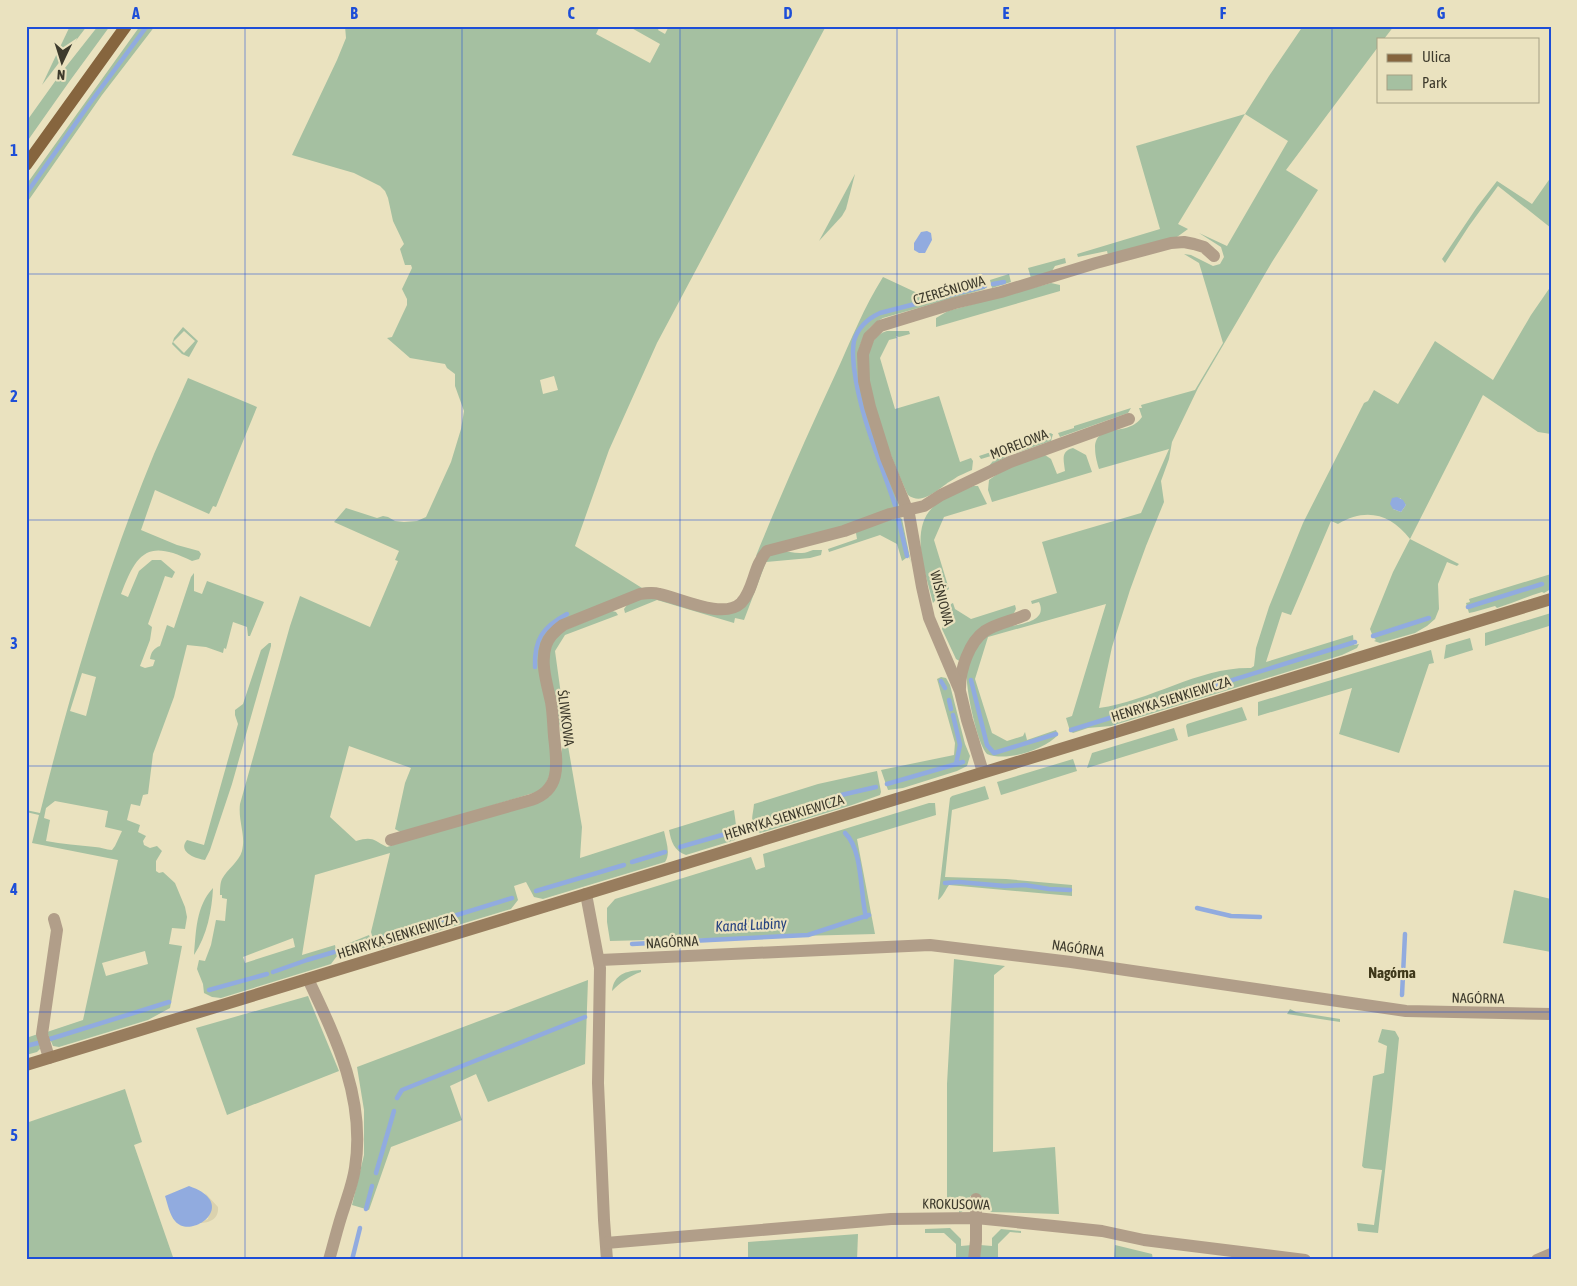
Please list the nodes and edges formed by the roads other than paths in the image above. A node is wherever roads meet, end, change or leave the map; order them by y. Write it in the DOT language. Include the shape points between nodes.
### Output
graph roads {
  1 [pos="126,26"];
  2 [pos="26,165"];
  3 [pos="1214,256"];
  4 [pos="1129,419"];
  5 [pos="924,506"];
  6 [pos="908,510"];
  7 [pos="913,532"];
  8 [pos="1551,599"];
  9 [pos="1025,615"];
  10 [pos="544,664"];
  11 [pos="960,691"];
  12 [pos="983,772"];
  13 [pos="392,840"];
  14 [pos="586,894"];
  15 [pos="54,919"];
  16 [pos="600,960"];
  17 [pos="308,978"];
  18 [pos="1551,1014"];
  19 [pos="49,1058"];
  20 [pos="26,1064"];
  21 [pos="976,1199"];
  22 [pos="976,1218"];
  23 [pos="606,1243"];
  24 [pos="1551,1254"];
  25 [pos="329,1260"];
  26 [pos="607,1260"];
  27 [pos="974,1260"];
  28 [pos="1305,1260"];
  29 [pos="1537,1260"];
  1 -- 2 [label="main road"];
  3 -- 6 [label="street, CZEREŚNIOWA" via="1204,247 1194,244 1171,244 880,326 867,341 863,354 864,381 879,440"];
  4 -- 5 [label="street, MORELOWA" via="1010,462 940,495"];
  5 -- 6 [label="street, MORELOWA"];
  5 -- 7 [label="street" via="917,516"];
  6 -- 7 [label="street, WIŚNIOWA"];
  6 -- 10 [label="street, MORELOWA" via="856,528 767,551 757,566 747,594 731,608 718,609 660,594 640,594 569,622 558,629 546,645"];
  7 -- 11 [label="street, WIŚNIOWA" via="929,618"];
  8 -- 12 [label="street, HENRYKA SIENKIEWICZA"];
  9 -- 11 [label="street, WIŚNIOWA" via="990,628 977,639 964,666"];
  10 -- 13 [label="street, ŚLIWKOWA" via="554,718 557,764 549,788 538,798"];
  11 -- 12 [label="street, WIŚNIOWA"];
  12 -- 14 [label="street, HENRYKA SIENKIEWICZA"];
  14 -- 16 [label="street"];
  14 -- 17 [label="street, HENRYKA SIENKIEWICZA"];
  15 -- 19 [label="street" via="56,930 42,1034"];
  16 -- 18 [label="street, NAGÓRNA" via="935,945 1399,1010"];
  16 -- 23 [label="street" via="598,1083"];
  17 -- 19 [label="street, HENRYKA SIENKIEWICZA"];
  17 -- 25 [label="street" via="349,1077 358,1133 355,1169"];
  19 -- 20 [label="street, HENRYKA SIENKIEWICZA"];
  21 -- 22 [label="street"];
  22 -- 23 [label="street, KROKUSOWA" via="891,1219"];
  22 -- 27 [label="street"];
  22 -- 28 [label="street, KROKUSOWA" via="1102,1231 1144,1240"];
  23 -- 26 [label="street"];
  24 -- 29 [label="street"];
}
